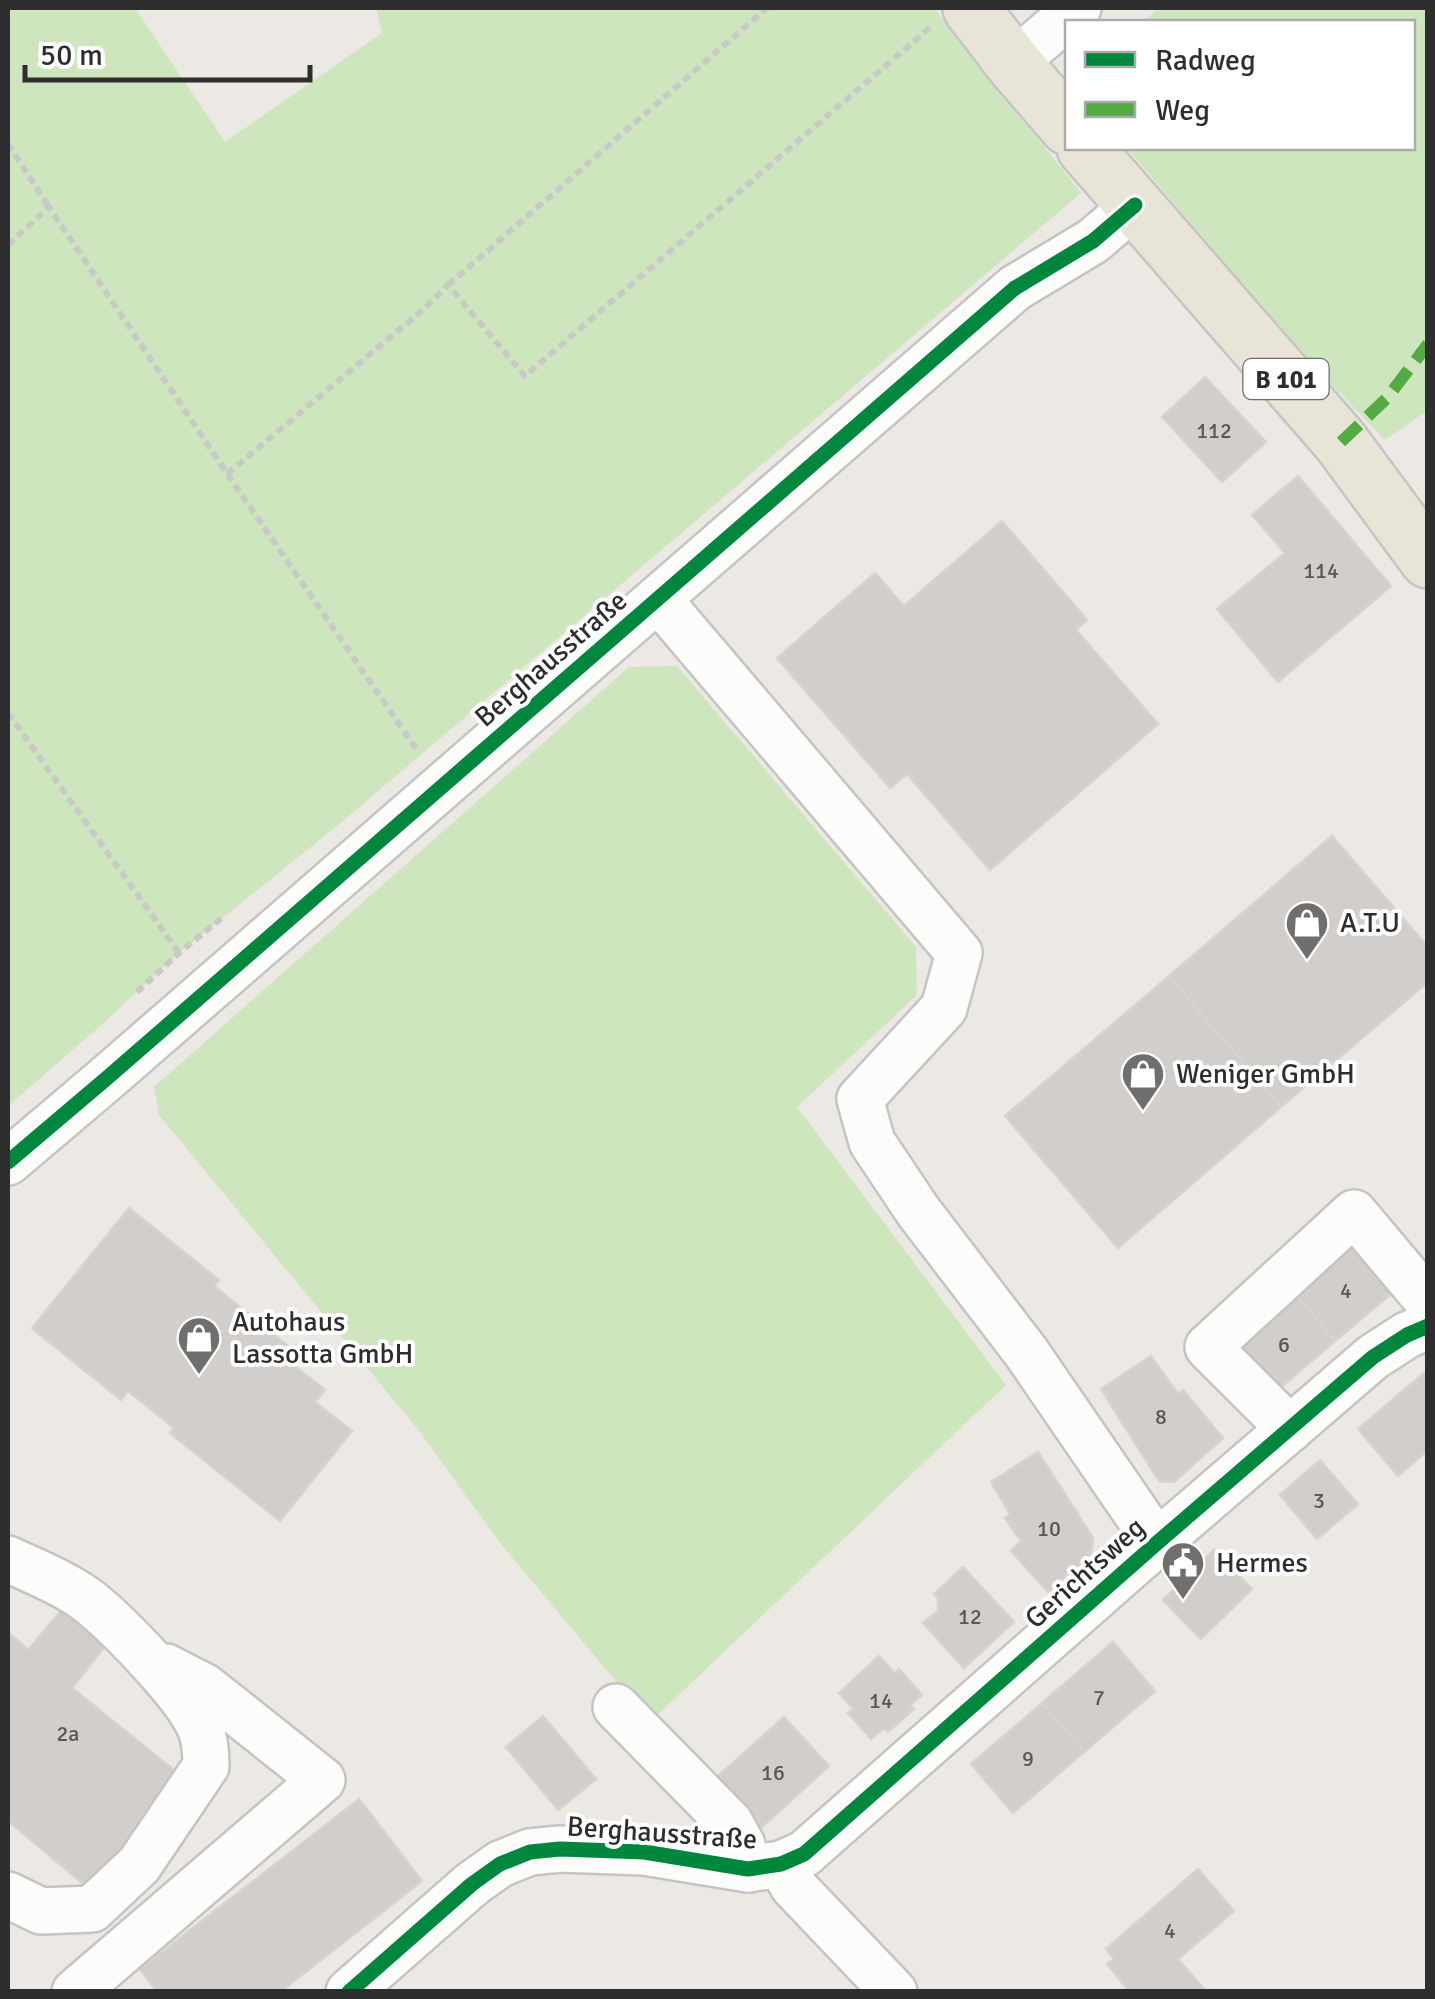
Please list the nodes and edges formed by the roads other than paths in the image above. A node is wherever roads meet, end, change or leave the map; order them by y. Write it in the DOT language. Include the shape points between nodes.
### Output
graph roads {
  1 [pos="1078,8"];
  2 [pos="956,12"];
  3 [pos="1014,63"];
  4 [pos="1065,122"];
  5 [pos="1088,150"];
  6 [pos="1134,205"];
  7 [pos="1428,560"];
  8 [pos="658,599"];
  9 [pos="8,1162"];
  10 [pos="1428,1301"];
  11 [pos="1428,1326"];
  12 [pos="1290,1429"];
  13 [pos="1157,1543"];
  14 [pos="8,1559"];
  15 [pos="146,1657"];
  16 [pos="616,1707"];
  17 [pos="764,1867"];
  18 [pos="8,1895"];
  19 [pos="75,1992"];
  20 [pos="349,1992"];
  21 [pos="894,1992"];
  1 -- 3 [label="street"];
  2 -- 3 [label="main road"];
  3 -- 4 [label="main road"];
  5 -- 6 [label="main road, B 101"];
  6 -- 7 [label="main road, B 101" via="1341,442"];
  6 -- 8 [label="street, Berghausstraße" via="1093,241 1015,288"];
  8 -- 9 [label="street, Berghausstraße"];
  8 -- 13 [label="street, Berghausstraße" via="958,952 944,1008 860,1099 872,1142"];
  10 -- 12 [label="street" via="1354,1213 1208,1347"];
  11 -- 12 [label="street, Gerichtsweg" via="1373,1357"];
  12 -- 13 [label="street, Gerichtsweg"];
  13 -- 17 [label="street, Gerichtsweg" via="840,1825 804,1854"];
  14 -- 15 [label="street" via="89,1602"];
  15 -- 18 [label="street" via="199,1726 206,1766 139,1865 92,1909 40,1911"];
  15 -- 19 [label="street" via="205,1687 322,1780"];
  16 -- 17 [label="street" via="730,1822"];
  17 -- 20 [label="street, Berghausstraße" via="644,1852 530,1852 472,1884"];
  17 -- 21 [label="street, Berghausstraße" via="793,1886"];
}
